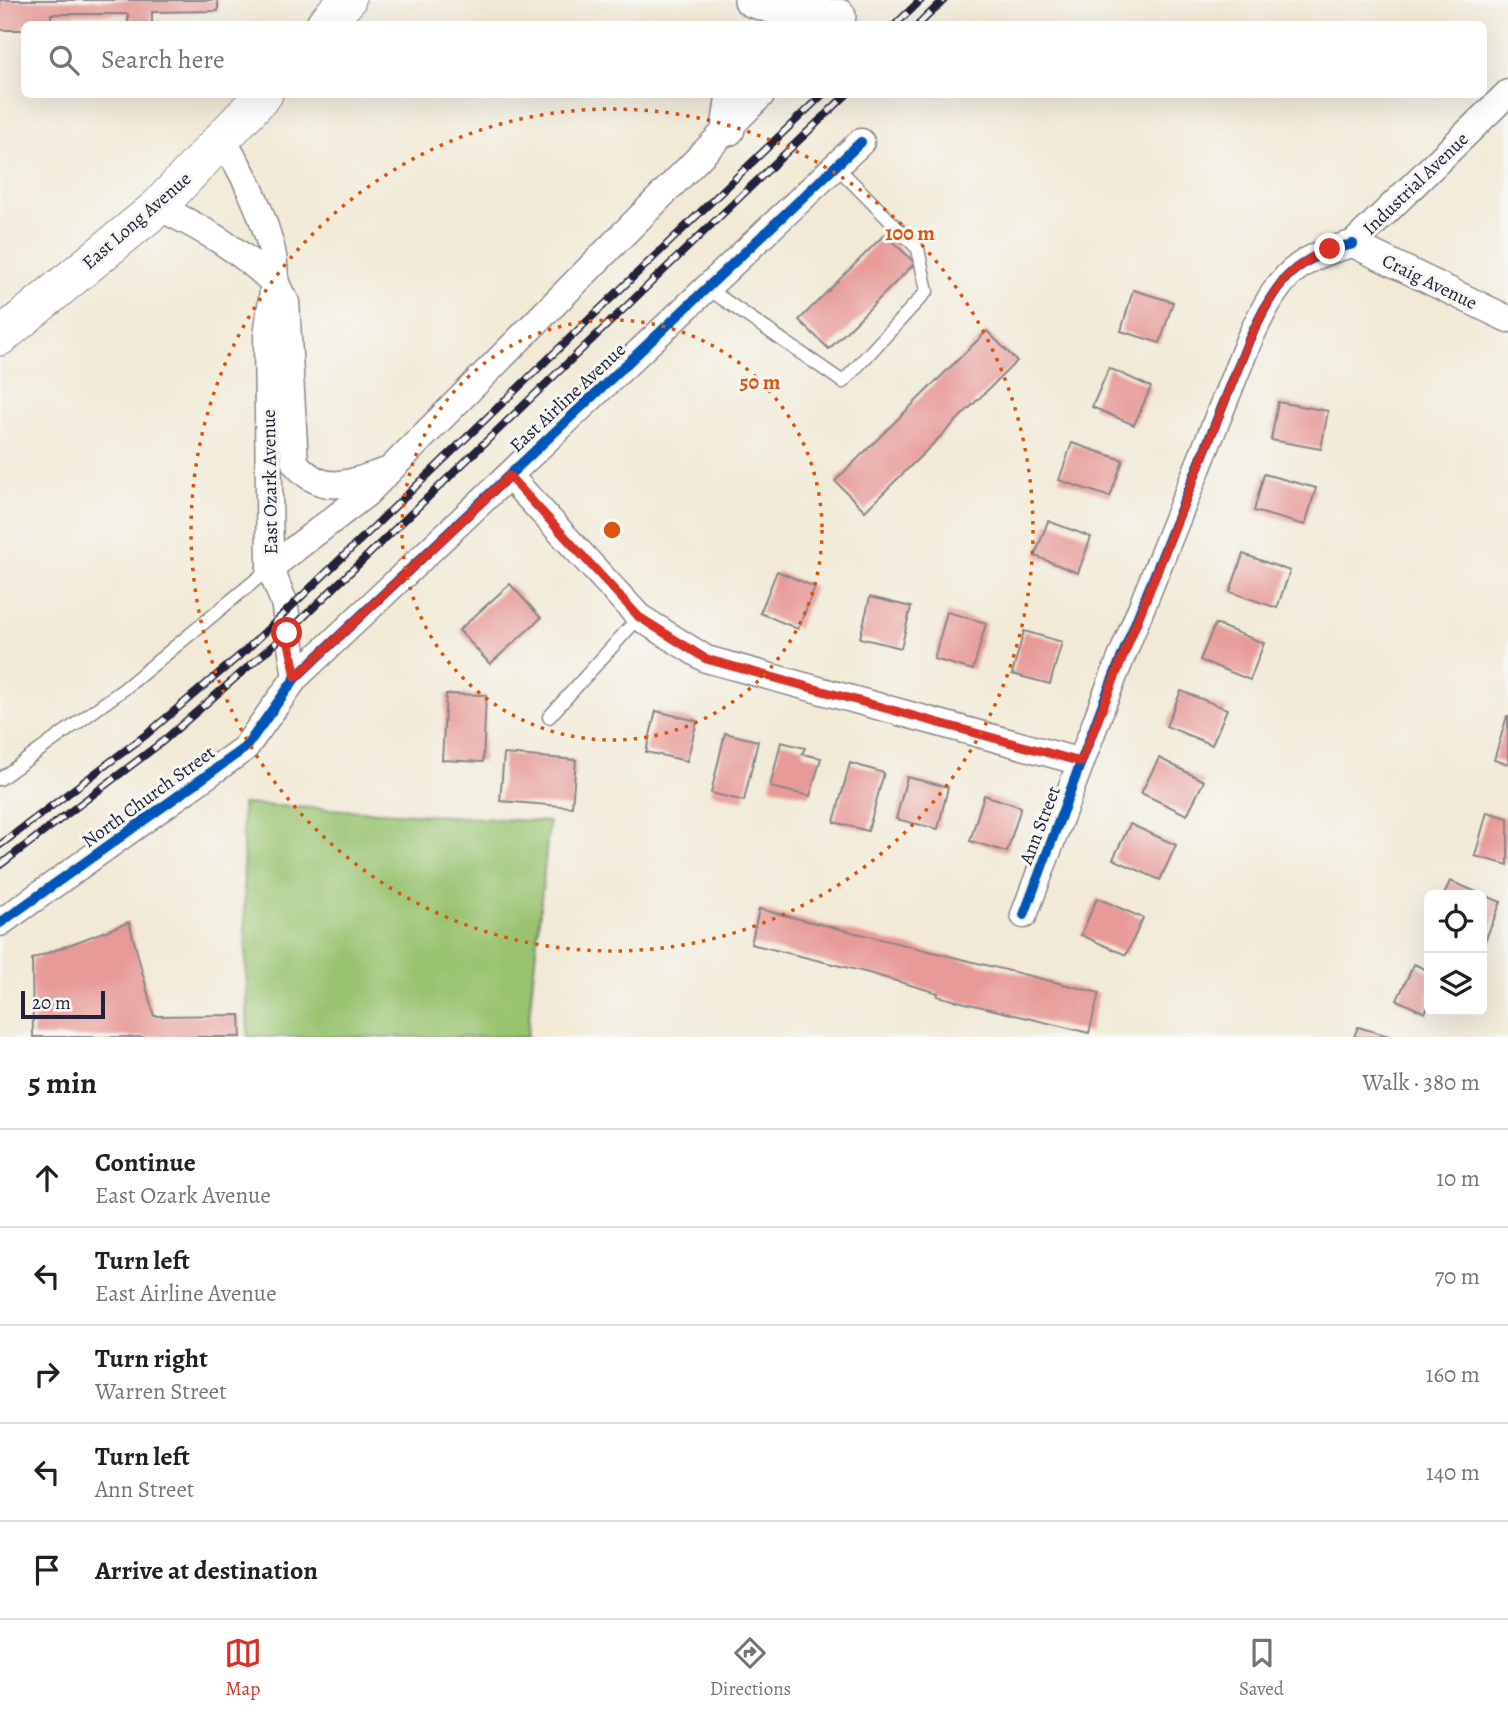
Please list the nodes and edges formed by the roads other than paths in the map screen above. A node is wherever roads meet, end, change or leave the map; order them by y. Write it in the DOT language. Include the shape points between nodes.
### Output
graph roads {
  1 [pos="347,0"];
  2 [pos="743,0"];
  3 [pos="751,0"];
  4 [pos="842,14"];
  5 [pos="328,21"];
  6 [pos="741,21"];
  7 [pos="1508,93"];
  8 [pos="260,98"];
  9 [pos="732,98"];
  10 [pos="758,98"];
  11 [pos="728,129"];
  12 [pos="222,142"];
  13 [pos="861,142"];
  14 [pos="836,166"];
  15 [pos="158,207"];
  16 [pos="1353,244"];
  17 [pos="274,283"];
  18 [pos="707,288"];
  19 [pos="1508,319"];
  20 [pos="0,337"];
  21 [pos="389,470"];
  22 [pos="509,476"];
  23 [pos="270,568"];
  24 [pos="639,617"];
  25 [pos="296,677"];
  26 [pos="549,717"];
  27 [pos="1081,762"];
  28 [pos="0,779"];
  29 [pos="1024,915"];
  30 [pos="0,923"];
  1 -- 5 [label="main road"];
  2 -- 6 [label="street"];
  3 -- 4 [label="street" via="801,16"];
  7 -- 16 [label="street, Industrial Avenue"];
  8 -- 12 [label="main road, East Long Avenue"];
  9 -- 11 [label="street"];
  10 -- 11 [label="street"];
  11 -- 21 [label="street"];
  12 -- 15 [label="main road, East Long Avenue"];
  12 -- 17 [label="street, East Ozark Avenue" via="235,157 272,252"];
  13 -- 14 [label="street, East Airline Avenue"];
  14 -- 18 [label="street, East Airline Avenue"];
  14 -- 18 [label="lane" via="918,249 927,291 843,382"];
  15 -- 17 [label="street" via="214,234"];
  15 -- 20 [label="main road, East Long Avenue"];
  16 -- 19 [label="street, Craig Avenue"];
  16 -- 27 [label="street, Ann Street" via="1307,259 1272,292"];
  17 -- 21 [label="street" via="286,302 295,463 312,480 339,487"];
  17 -- 23 [label="street, East Ozark Avenue" via="267,336"];
  18 -- 22 [label="street, East Airline Avenue"];
  21 -- 23 [label="street" via="366,494"];
  22 -- 24 [label="street"];
  22 -- 25 [label="street, East Airline Avenue"];
  23 -- 25 [label="street, East Ozark Avenue" via="284,603"];
  23 -- 28 [label="lane" via="124,689"];
  24 -- 26 [label="lane"];
  24 -- 27 [label="street" via="706,659"];
  25 -- 30 [label="street, North Church Street" via="245,748"];
  27 -- 29 [label="street, Ann Street"];
}
